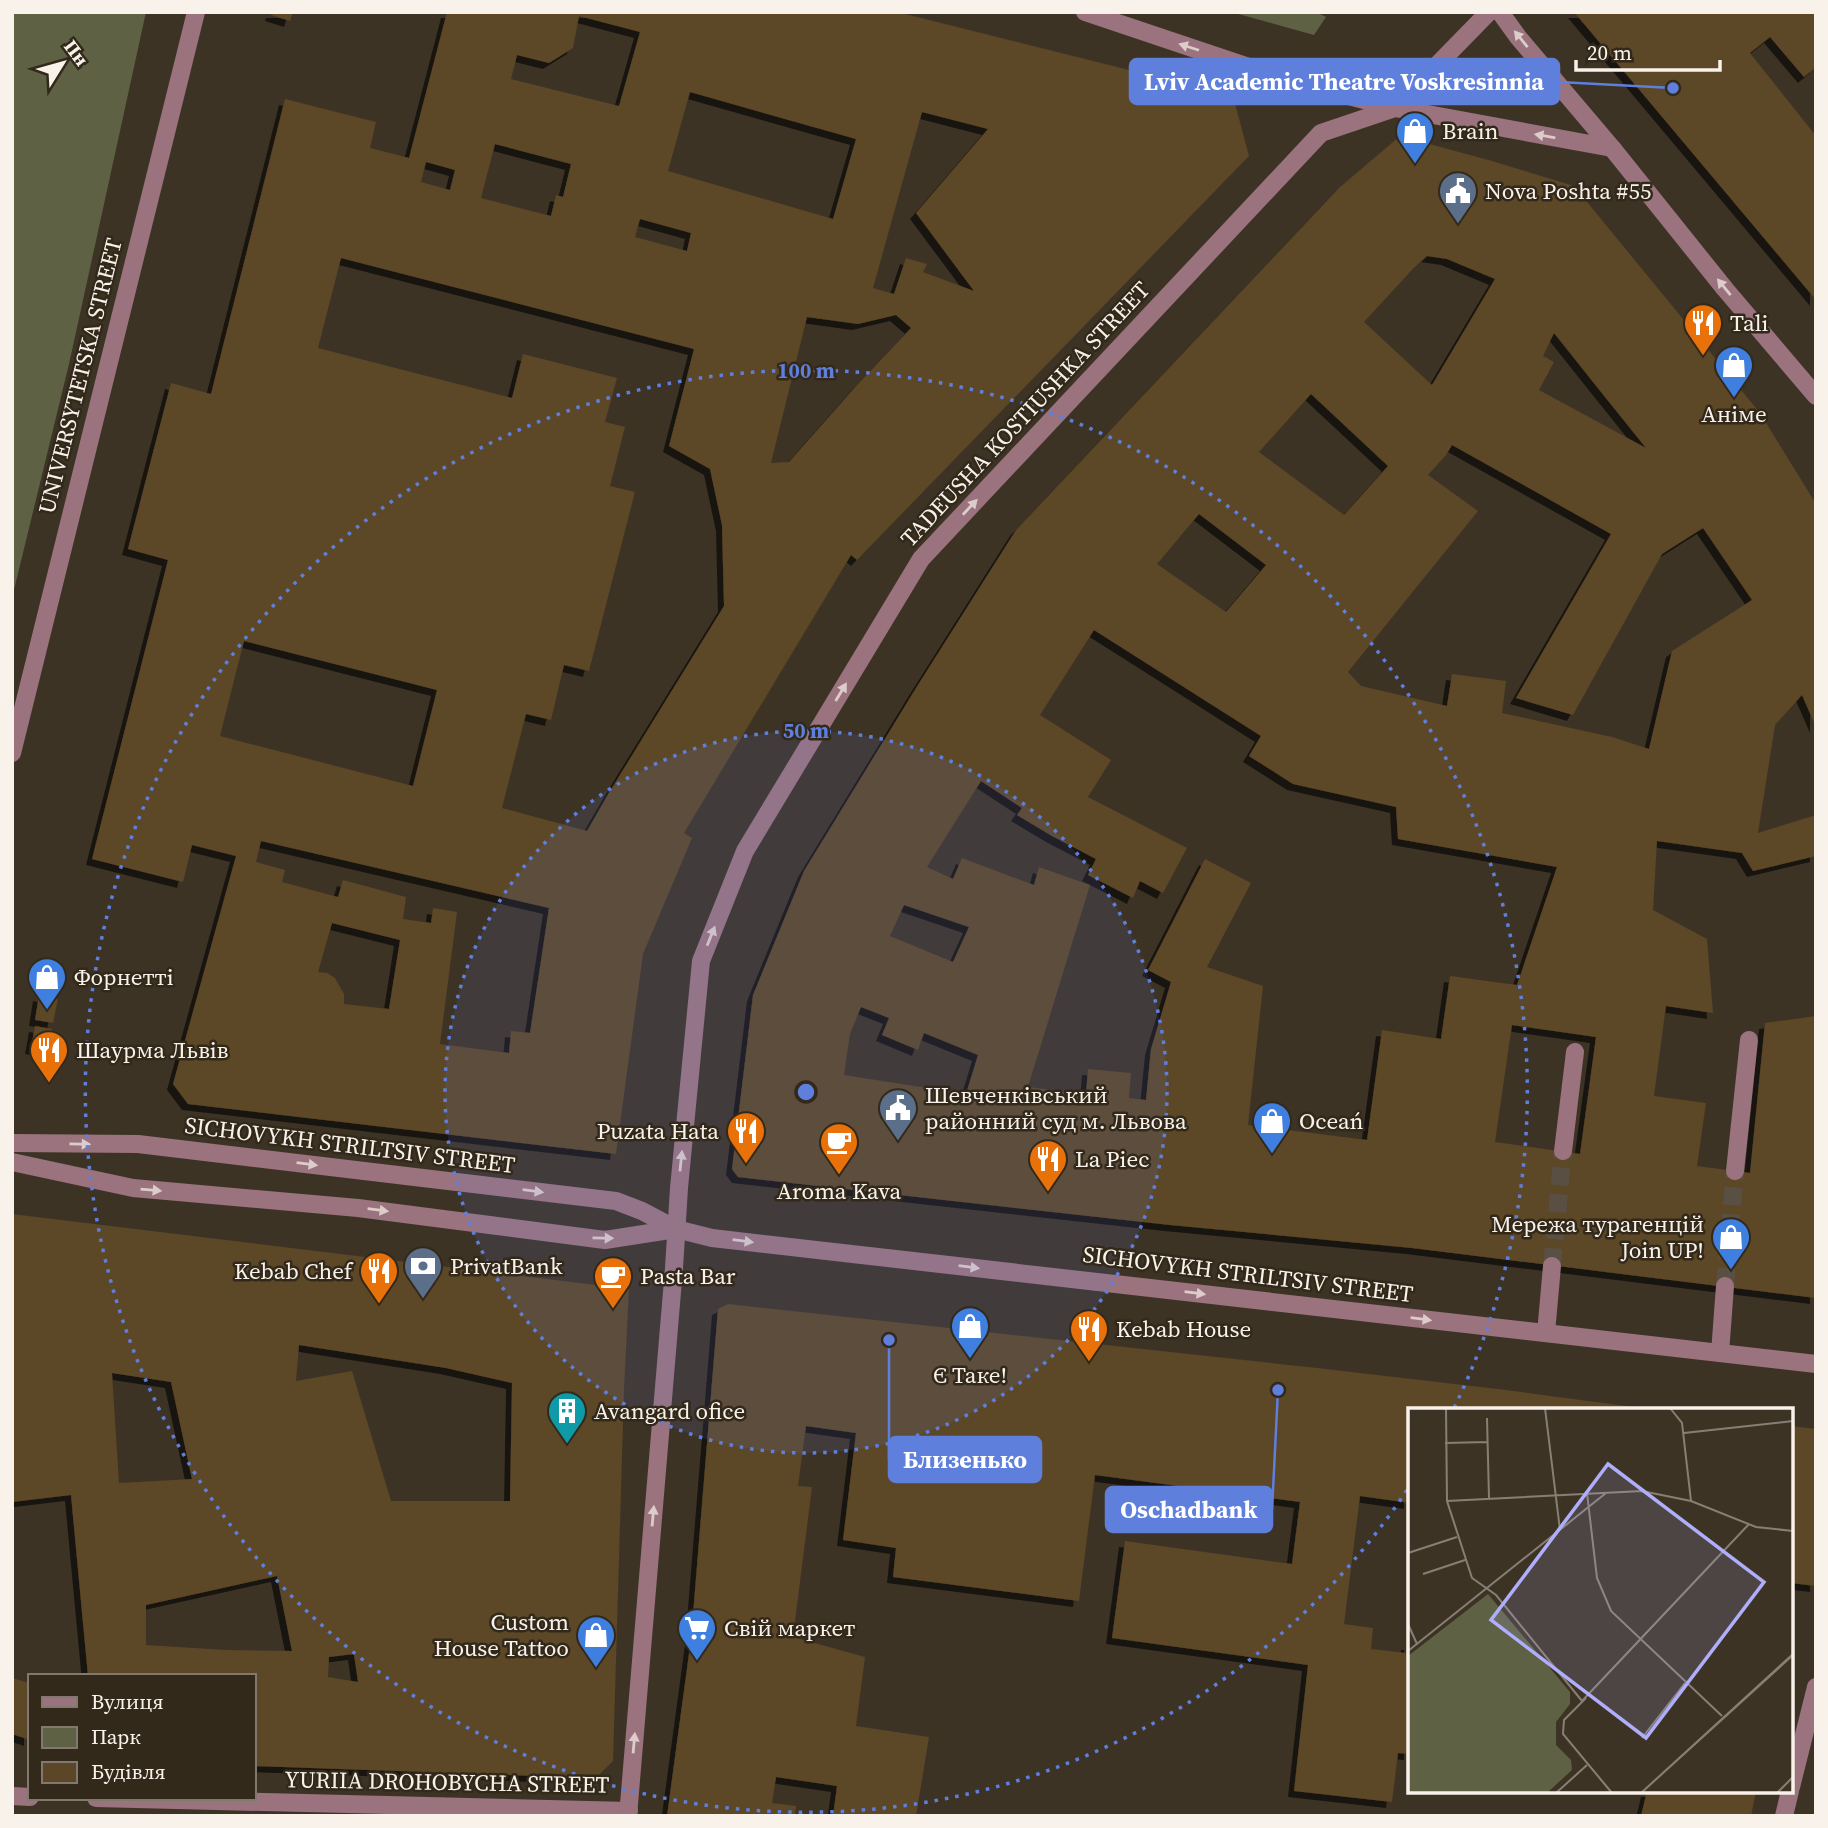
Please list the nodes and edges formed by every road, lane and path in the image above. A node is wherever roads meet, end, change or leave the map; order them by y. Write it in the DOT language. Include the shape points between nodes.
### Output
graph roads {
  1 [pos="196,12"];
  2 [pos="1085,12"];
  3 [pos="1489,12"];
  4 [pos="1500,12"];
  5 [pos="1395,108"];
  6 [pos="1612,148"];
  7 [pos="1816,396"];
  8 [pos="12,752"];
  9 [pos="1749,1040"];
  10 [pos="1576,1052"];
  11 [pos="12,1143"];
  12 [pos="1563,1151"];
  13 [pos="12,1163"];
  14 [pos="1735,1171"];
  15 [pos="676,1229"];
  16 [pos="1552,1266"];
  17 [pos="1725,1286"];
  18 [pos="1546,1333"];
  19 [pos="1720,1353"];
  20 [pos="1816,1364"];
  21 [pos="1816,1687"];
  22 [pos="1793,1781"];
  23 [pos="1790,1793"];
  24 [pos="167,1800"];
  25 [pos="628,1813"];
  26 [pos="1784,1816"];
  1 -- 8 [label="street, UNIVERSYTETSKA STREET"];
  5 -- 2 [label="street, one-way" via="1291,81"];
  3 -- 5 [label="street"];
  6 -- 4 [label="street, one-way"];
  6 -- 5 [label="street, one-way"];
  15 -- 5 [label="street, TADEUSHA KOSTIUSHKA STREET, one-way" via="701,961 745,851 921,559 1321,134"];
  7 -- 6 [label="street, one-way"];
  9 -- 14 [label="street"];
  10 -- 12 [label="street"];
  11 -- 15 [label="street, SICHOVYKH STRILTSIV STREET, one-way" via="138,1144 617,1201"];
  13 -- 15 [label="street, SICHOVYKH STRILTSIV STREET, one-way" via="134,1188 371,1209 605,1240"];
  15 -- 18 [label="street, SICHOVYKH STRILTSIV STREET, one-way" via="712,1238"];
  25 -- 15 [label="street, TADEUSHA KOSTIUSHKA STREET, one-way"];
  16 -- 18 [label="street"];
  17 -- 19 [label="street"];
  18 -- 19 [label="street, SICHOVYKH STRILTSIV STREET"];
  19 -- 20 [label="street, SICHOVYKH STRILTSIV STREET"];
  21 -- 22 [label="street"];
  23 -- 26 [label="street"];
  24 -- 25 [label="street, YURIIA DROHOBYCHA STREET"];
}
